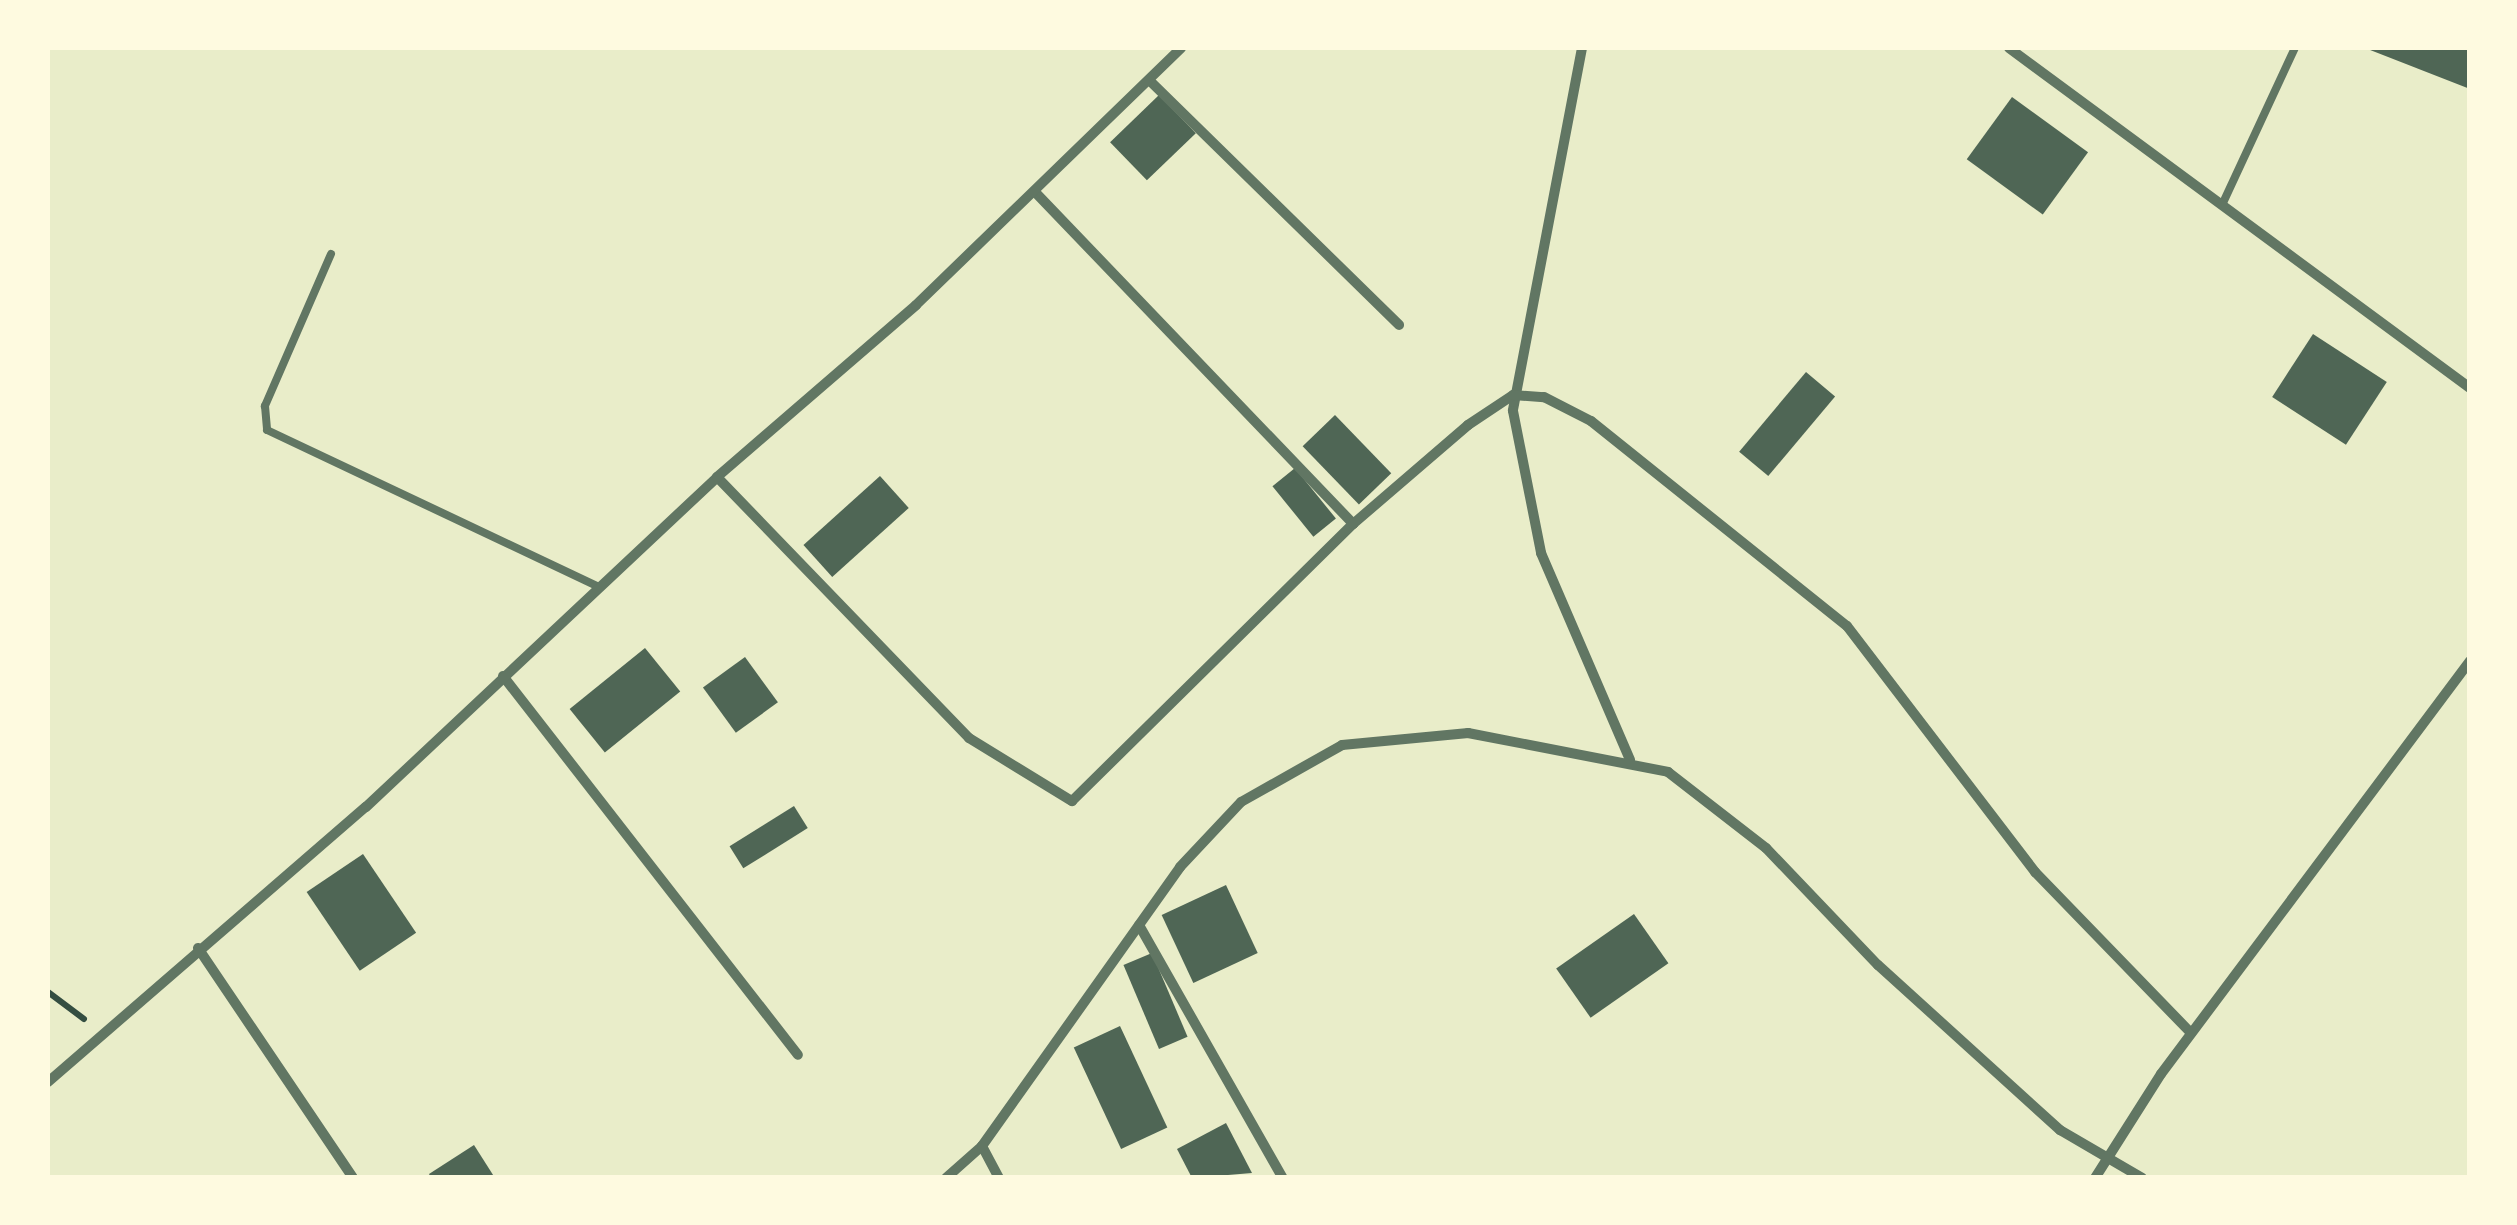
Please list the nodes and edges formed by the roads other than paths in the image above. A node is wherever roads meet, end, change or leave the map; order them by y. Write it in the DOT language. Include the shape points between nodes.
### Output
graph roads {
  1 [pos="1181,48"];
  2 [pos="1582,48"];
  3 [pos="2009,48"];
  4 [pos="2295,48"];
  5 [pos="1148,80"];
  6 [pos="1035,192"];
  7 [pos="2222,205"];
  8 [pos="331,254"];
  9 [pos="1399,325"];
  10 [pos="2470,388"];
  11 [pos="1513,395"];
  12 [pos="716,476"];
  13 [pos="1353,524"];
  14 [pos="600,587"];
  15 [pos="2470,661"];
  16 [pos="503,676"];
  17 [pos="1630,760"];
  18 [pos="1139,925"];
  19 [pos="198,948"];
  20 [pos="2191,1033"];
  21 [pos="798,1055"];
  22 [pos="48,1082"];
  23 [pos="982,1146"];
  24 [pos="2104,1162"];
  25 [pos="353,1178"];
  26 [pos="946,1178"];
  27 [pos="999,1178"];
  28 [pos="1283,1178"];
  29 [pos="2095,1178"];
  30 [pos="2142,1178"];
  1 -- 5 [label="street"];
  2 -- 11 [label="street"];
  3 -- 7 [label="street"];
  4 -- 7 [label="lane"];
  5 -- 6 [label="street"];
  5 -- 9 [label="street"];
  6 -- 12 [label="street"];
  6 -- 13 [label="street"];
  7 -- 10 [label="street"];
  8 -- 14 [label="lane" via="265,406 267,430"];
  11 -- 13 [label="street"];
  11 -- 17 [label="street" via="1541,553"];
  11 -- 20 [label="street" via="1544,397 1591,421 1847,626 2035,872"];
  12 -- 13 [label="street" via="968,738 1072,801"];
  12 -- 14 [label="street"];
  14 -- 16 [label="street"];
  15 -- 20 [label="street"];
  16 -- 19 [label="street"];
  16 -- 21 [label="street"];
  17 -- 18 [label="street" via="1468,732 1391,734 1325,750 1281,771 1210,829"];
  17 -- 24 [label="street" via="1668,772 1733,818 1926,1012"];
  18 -- 23 [label="street"];
  18 -- 28 [label="street"];
  19 -- 22 [label="street"];
  19 -- 25 [label="street"];
  20 -- 24 [label="street"];
  23 -- 26 [label="street"];
  23 -- 27 [label="street"];
  24 -- 29 [label="street"];
  24 -- 30 [label="street"];
}
